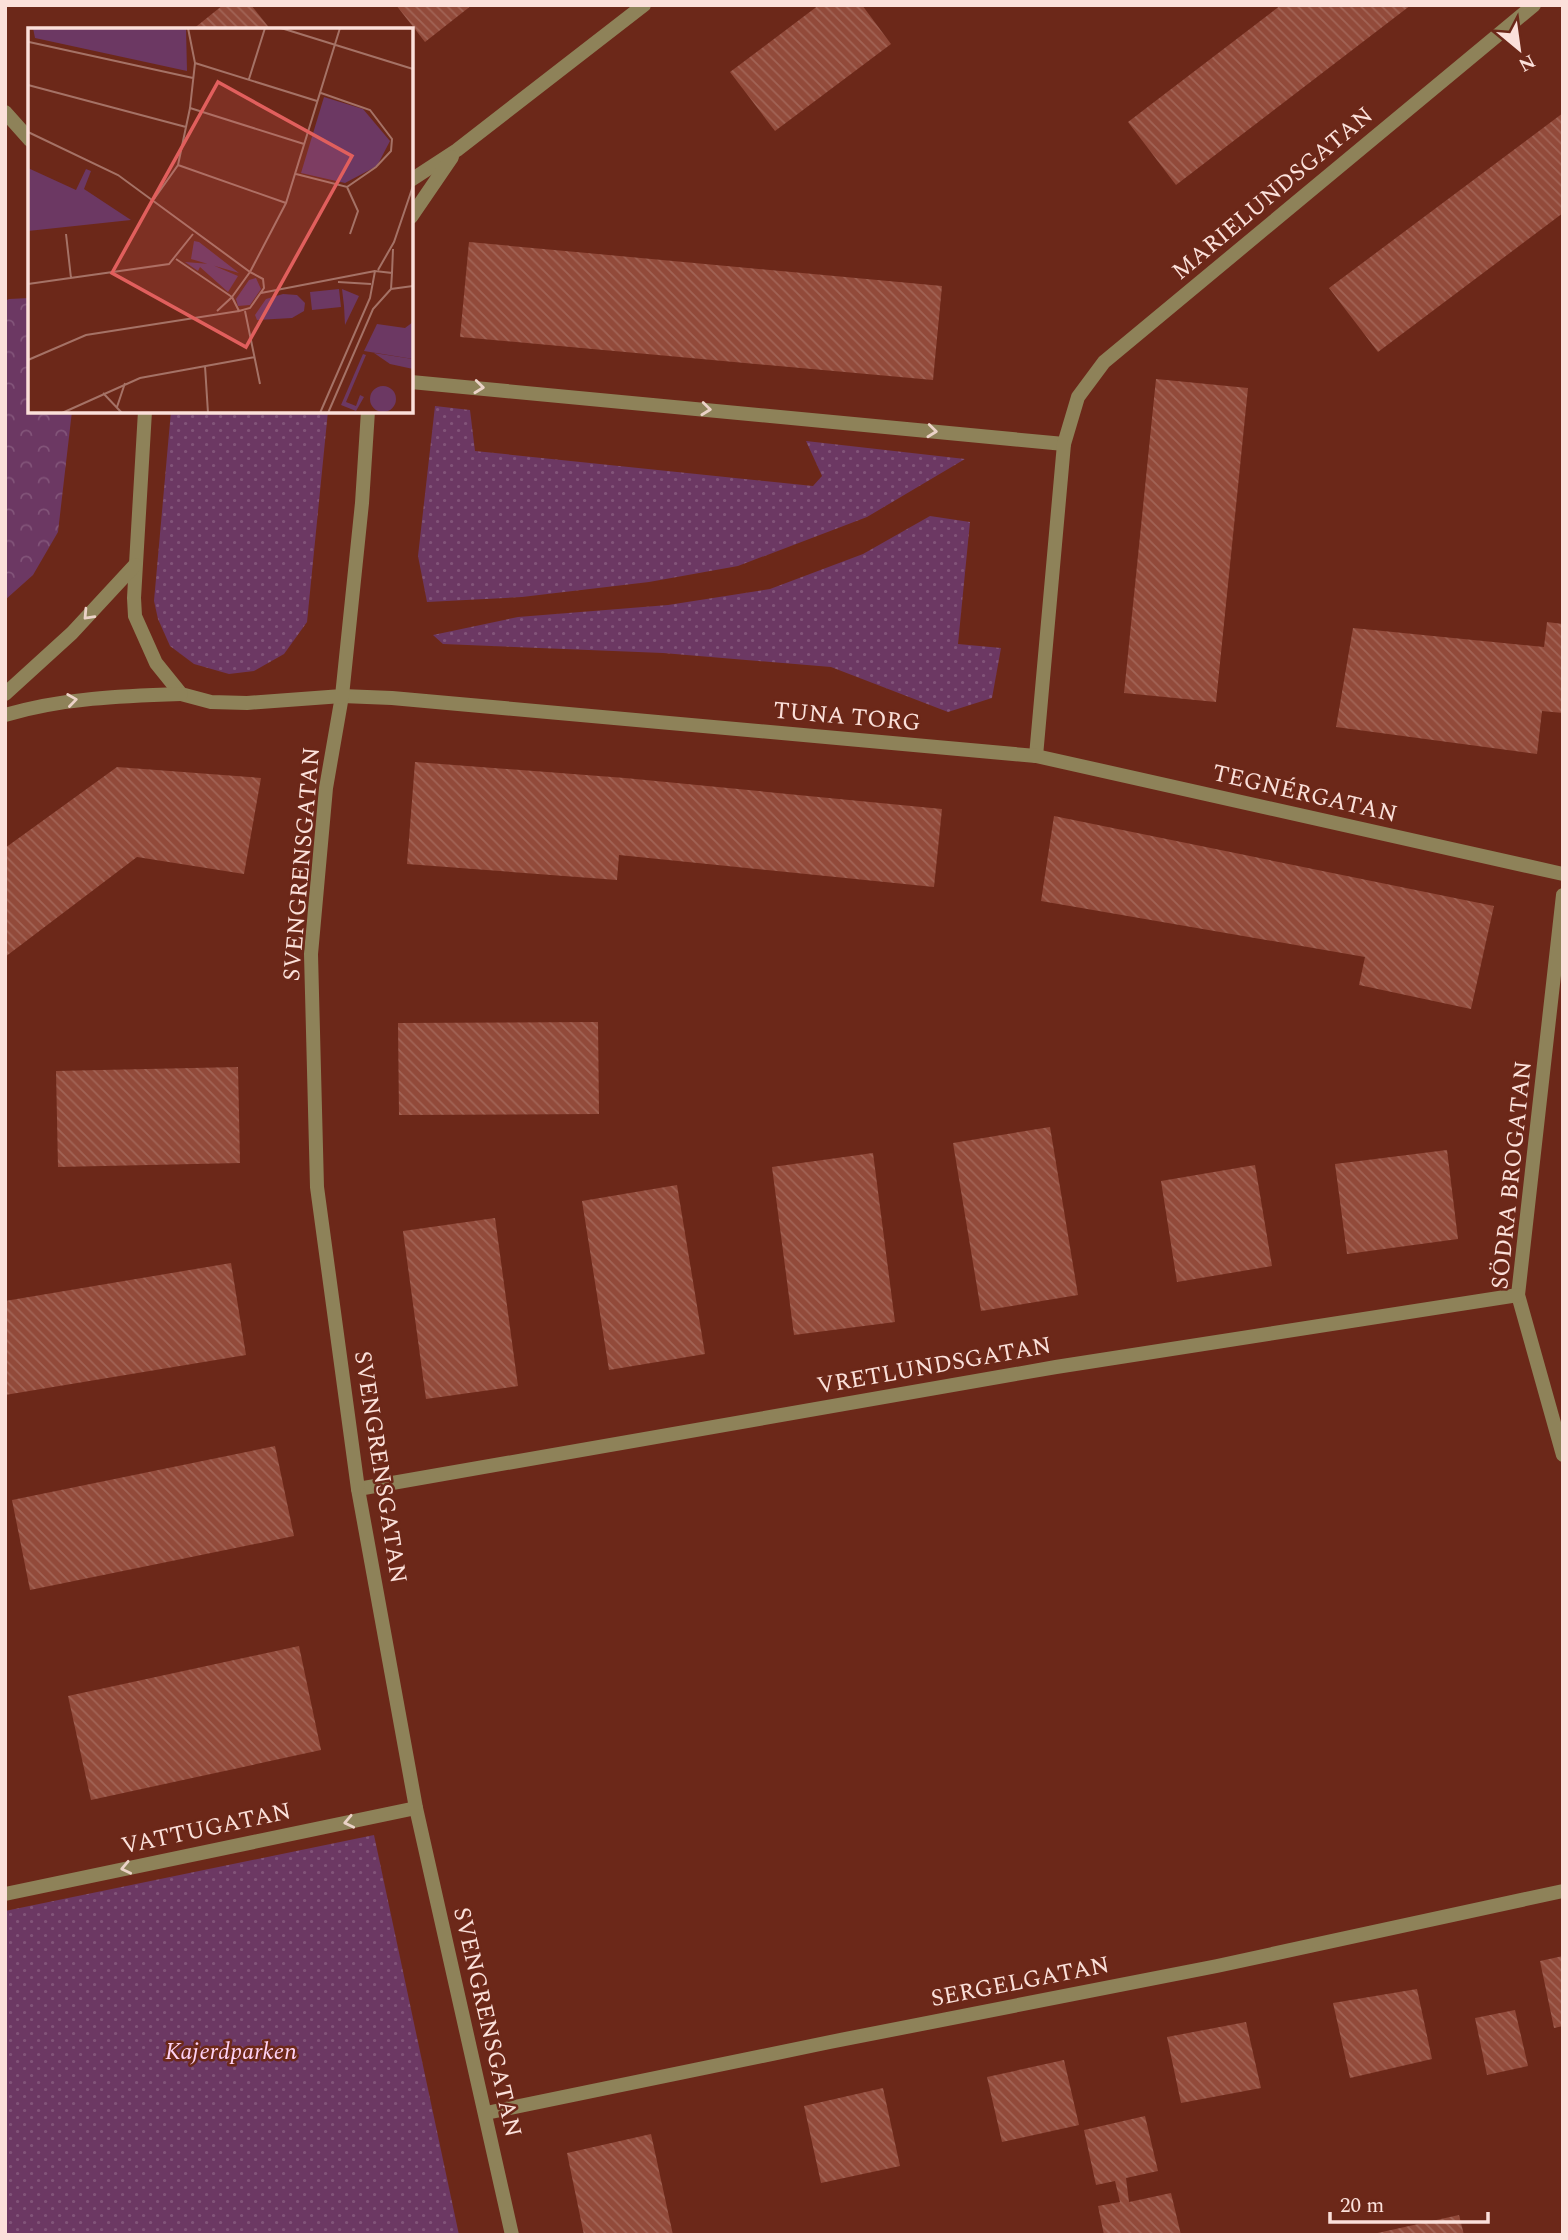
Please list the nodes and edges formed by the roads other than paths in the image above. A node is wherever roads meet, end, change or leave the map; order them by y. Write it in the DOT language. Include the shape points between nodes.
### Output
graph roads {
  1 [pos="644,5"];
  2 [pos="1534,5"];
  3 [pos="5,111"];
  4 [pos="28,138"];
  5 [pos="457,150"];
  6 [pos="413,179"];
  7 [pos="413,214"];
  8 [pos="413,382"];
  9 [pos="145,413"];
  10 [pos="368,413"];
  11 [pos="1065,440"];
  12 [pos="135,565"];
  13 [pos="5,694"];
  14 [pos="181,694"];
  15 [pos="342,696"];
  16 [pos="5,715"];
  17 [pos="1036,755"];
  18 [pos="1563,874"];
  19 [pos="1563,895"];
  20 [pos="1518,1295"];
  21 [pos="1563,1455"];
  22 [pos="358,1489"];
  23 [pos="416,1808"];
  24 [pos="1563,1891"];
  25 [pos="5,1894"];
  26 [pos="486,2113"];
  27 [pos="512,2235"];
  1 -- 5 [label="street"];
  2 -- 11 [label="street, MARIELUNDSGATAN" via="1104,362 1078,397"];
  3 -- 4 [label="street"];
  5 -- 6 [label="street"];
  5 -- 7 [label="street"];
  8 -- 11 [label="street, one-way"];
  9 -- 12 [label="street"];
  10 -- 15 [label="street, SVENGRENSGATAN"];
  11 -- 17 [label="street"];
  12 -- 13 [label="street, one-way" via="72,633"];
  12 -- 14 [label="street" via="135,616 156,663"];
  14 -- 15 [label="street, TUNA TORG" via="211,702 247,703"];
  16 -- 14 [label="street, TUNA TORG, one-way" via="101,696"];
  15 -- 17 [label="street, TUNA TORG"];
  15 -- 22 [label="street, SVENGRENSGATAN" via="326,788 311,954 317,1186"];
  17 -- 18 [label="street, TEGNÉRGATAN"];
  19 -- 20 [label="street, SÖDRA BROGATAN"];
  20 -- 21 [label="street, SÖDRA BROGATAN"];
  20 -- 22 [label="street, VRETLUNDSGATAN" via="1056,1367"];
  22 -- 23 [label="street, SVENGRENSGATAN"];
  23 -- 25 [label="street, VATTUGATAN, one-way"];
  23 -- 26 [label="street, SVENGRENSGATAN"];
  24 -- 26 [label="street, SERGELGATAN" via="1203,1969"];
  26 -- 27 [label="street, SVENGRENSGATAN"];
}
